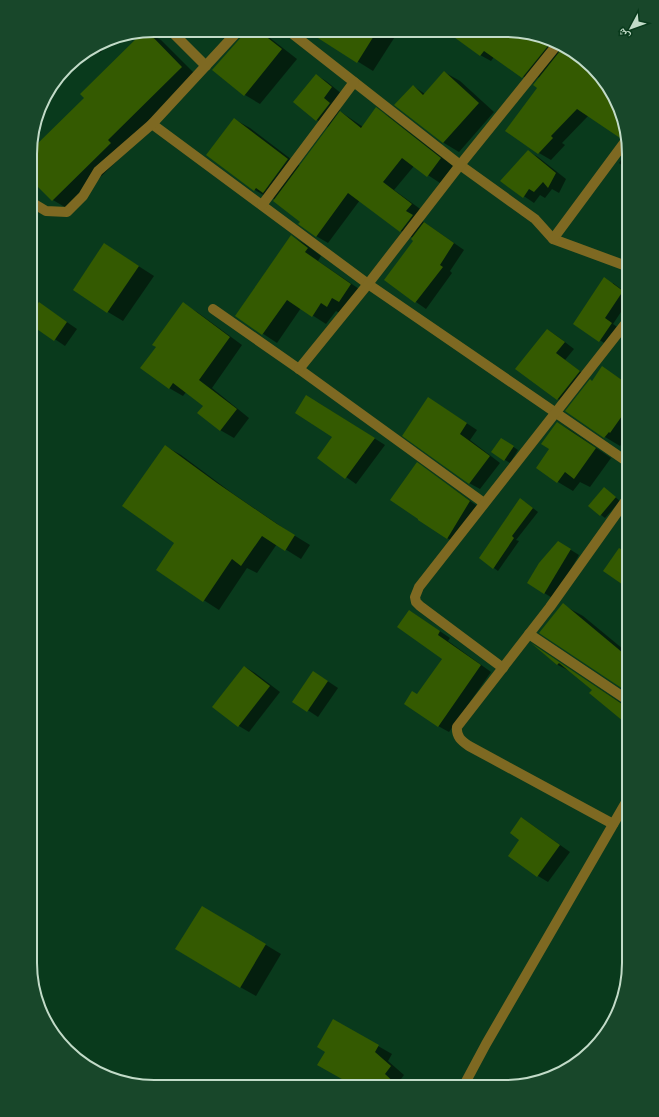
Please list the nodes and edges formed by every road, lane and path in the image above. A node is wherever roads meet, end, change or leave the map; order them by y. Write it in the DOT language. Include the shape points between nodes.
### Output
graph roads {
  1 [pos="177,37"];
  2 [pos="232,37"];
  3 [pos="298,37"];
  4 [pos="554,48"];
  5 [pos="206,66"];
  6 [pos="354,82"];
  7 [pos="152,124"];
  8 [pos="621,145"];
  9 [pos="460,165"];
  10 [pos="262,205"];
  11 [pos="37,206"];
  12 [pos="553,239"];
  13 [pos="622,264"];
  14 [pos="368,284"];
  15 [pos="213,309"];
  16 [pos="622,328"];
  17 [pos="299,369"];
  18 [pos="556,412"];
  19 [pos="622,458"];
  20 [pos="484,503"];
  21 [pos="622,506"];
  22 [pos="529,634"];
  23 [pos="503,668"];
  24 [pos="622,696"];
  25 [pos="622,810"];
  26 [pos="614,824"];
  27 [pos="467,1080"];
  1 -- 5 [label="street"];
  2 -- 5 [label="street"];
  3 -- 6 [label="street"];
  4 -- 9 [label="street"];
  5 -- 7 [label="street"];
  6 -- 9 [label="street"];
  6 -- 10 [label="street"];
  7 -- 10 [label="street"];
  7 -- 11 [label="street" via="98,171 83,196 68,212 46,211"];
  8 -- 12 [label="street"];
  9 -- 12 [label="street" via="535,219"];
  9 -- 14 [label="street"];
  10 -- 14 [label="street"];
  12 -- 13 [label="street"];
  14 -- 17 [label="street"];
  14 -- 18 [label="street"];
  15 -- 17 [label="street"];
  16 -- 18 [label="street"];
  17 -- 20 [label="street"];
  18 -- 19 [label="street"];
  18 -- 20 [label="street"];
  20 -- 23 [label="street" via="419,587 415,597 420,606"];
  21 -- 22 [label="street"];
  22 -- 23 [label="street"];
  22 -- 24 [label="street"];
  23 -- 26 [label="street" via="457,727 461,740"];
  25 -- 26 [label="street"];
  26 -- 27 [label="street"];
}
